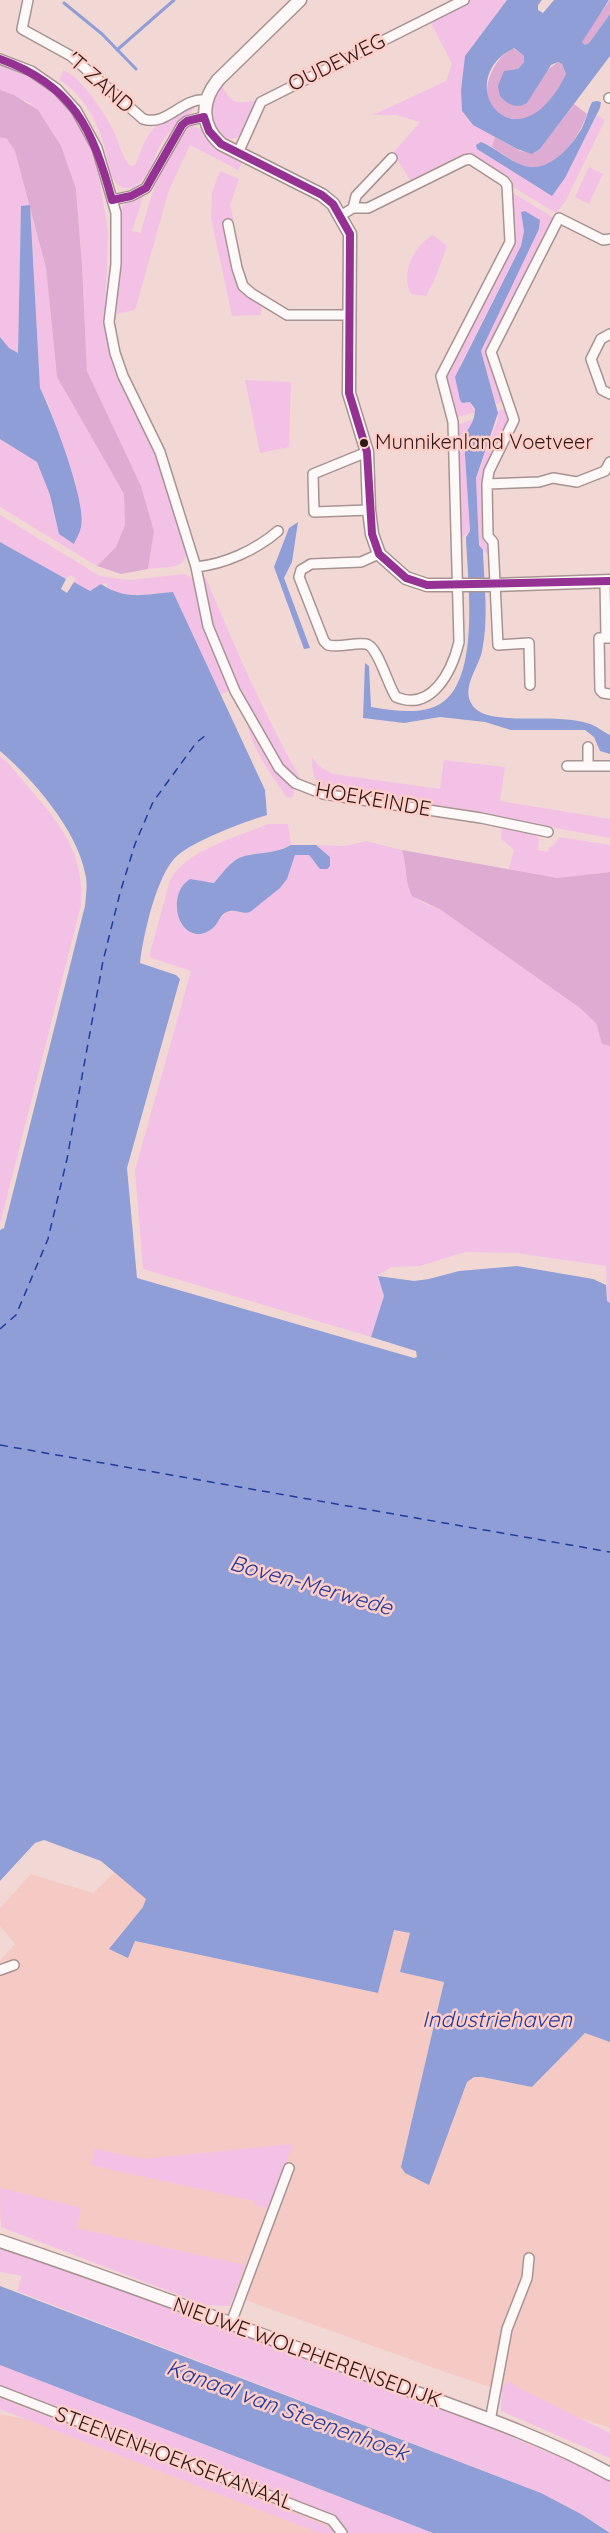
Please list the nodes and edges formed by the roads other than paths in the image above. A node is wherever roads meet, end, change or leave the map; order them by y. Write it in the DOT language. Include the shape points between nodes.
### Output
graph roads {
  1 [pos="28,0"];
  2 [pos="300,0"];
  3 [pos="464,0"];
  4 [pos="0,59"];
  5 [pos="206,100"];
  6 [pos="204,117"];
  7 [pos="238,153"];
  8 [pos="392,158"];
  9 [pos="112,200"];
  10 [pos="353,208"];
  11 [pos="340,216"];
  12 [pos="228,224"];
  13 [pos="610,239"];
  14 [pos="348,315"];
  15 [pos="610,334"];
  16 [pos="610,394"];
  17 [pos="367,452"];
  18 [pos="610,462"];
  19 [pos="486,484"];
  20 [pos="369,510"];
  21 [pos="278,531"];
  22 [pos="379,554"];
  23 [pos="196,567"];
  24 [pos="608,581"];
  25 [pos="461,585"];
  26 [pos="490,585"];
  27 [pos="608,637"];
  28 [pos="530,685"];
  29 [pos="610,694"];
  30 [pos="588,747"];
  31 [pos="567,766"];
  32 [pos="588,766"];
  33 [pos="610,766"];
  34 [pos="548,832"];
  35 [pos="14,1965"];
  36 [pos="0,1970"];
  37 [pos="289,2168"];
  38 [pos="0,2241"];
  39 [pos="529,2258"];
  40 [pos="231,2323"];
  41 [pos="0,2391"];
  42 [pos="490,2421"];
  43 [pos="610,2474"];
  44 [pos="342,2533"];
  1 -- 5 [label="street, 'T ZAND" via="22,29 71,56 143,119 158,120 191,100"];
  2 -- 5 [label="street" via="218,80"];
  3 -- 7 [label="street, OUDEWEG" via="261,102"];
  4 -- 9 [label="street, HOEKEINDE" via="45,80 76,110 97,148"];
  5 -- 6 [label="street"];
  6 -- 7 [label="street" via="217,140"];
  6 -- 9 [label="street" via="182,125 146,188"];
  7 -- 11 [label="street" via="322,195"];
  8 -- 10 [label="street" via="356,196"];
  9 -- 23 [label="street, HOEKEINDE" via="116,213 116,264 109,322 115,353 160,452"];
  10 -- 11 [label="street"];
  10 -- 25 [label="street" via="369,208 470,159 507,185 510,242 441,376 453,422"];
  11 -- 14 [label="street" via="348,228 350,242"];
  12 -- 14 [label="street" via="237,268 243,286 251,293 288,315"];
  13 -- 19 [label="street" via="603,240 559,219 496,342 491,352 514,420"];
  14 -- 17 [label="street" via="349,393"];
  15 -- 16 [label="street" via="601,339 591,359 602,390"];
  17 -- 20 [label="street"];
  17 -- 20 [label="street" via="313,474 314,512"];
  18 -- 19 [label="street" via="605,471 577,482 553,478"];
  19 -- 26 [label="street" via="488,536 493,542"];
  20 -- 22 [label="street"];
  21 -- 23 [label="street" via="256,547 212,565"];
  22 -- 25 [label="street" via="406,578 427,585"];
  22 -- 25 [label="street" via="361,562 311,564 301,570 299,577 324,641 334,646 371,645 389,688 404,701 424,698 442,683 454,663 459,642"];
  23 -- 34 [label="street, HOEKEINDE" via="208,626 235,691 273,759 295,783 333,796"];
  24 -- 26 [label="street"];
  24 -- 27 [label="street"];
  25 -- 26 [label="street"];
  26 -- 28 [label="street" via="498,645 529,644"];
  27 -- 29 [label="street" via="599,639 600,690"];
  30 -- 32 [label="street"];
  31 -- 32 [label="street"];
  32 -- 33 [label="street"];
  35 -- 36 [label="street"];
  37 -- 40 [label="street"];
  38 -- 40 [label="street, NIEUWE WOLPHERENSEDIJK"];
  39 -- 42 [label="street" via="527,2278 507,2329"];
  40 -- 42 [label="street, NIEUWE WOLPHERENSEDIJK"];
  41 -- 44 [label="street, STEENENHOEKSEKANAAL" via="332,2520"];
  42 -- 43 [label="street, NIEUWE WOLPHERENSEDIJK"];
}
